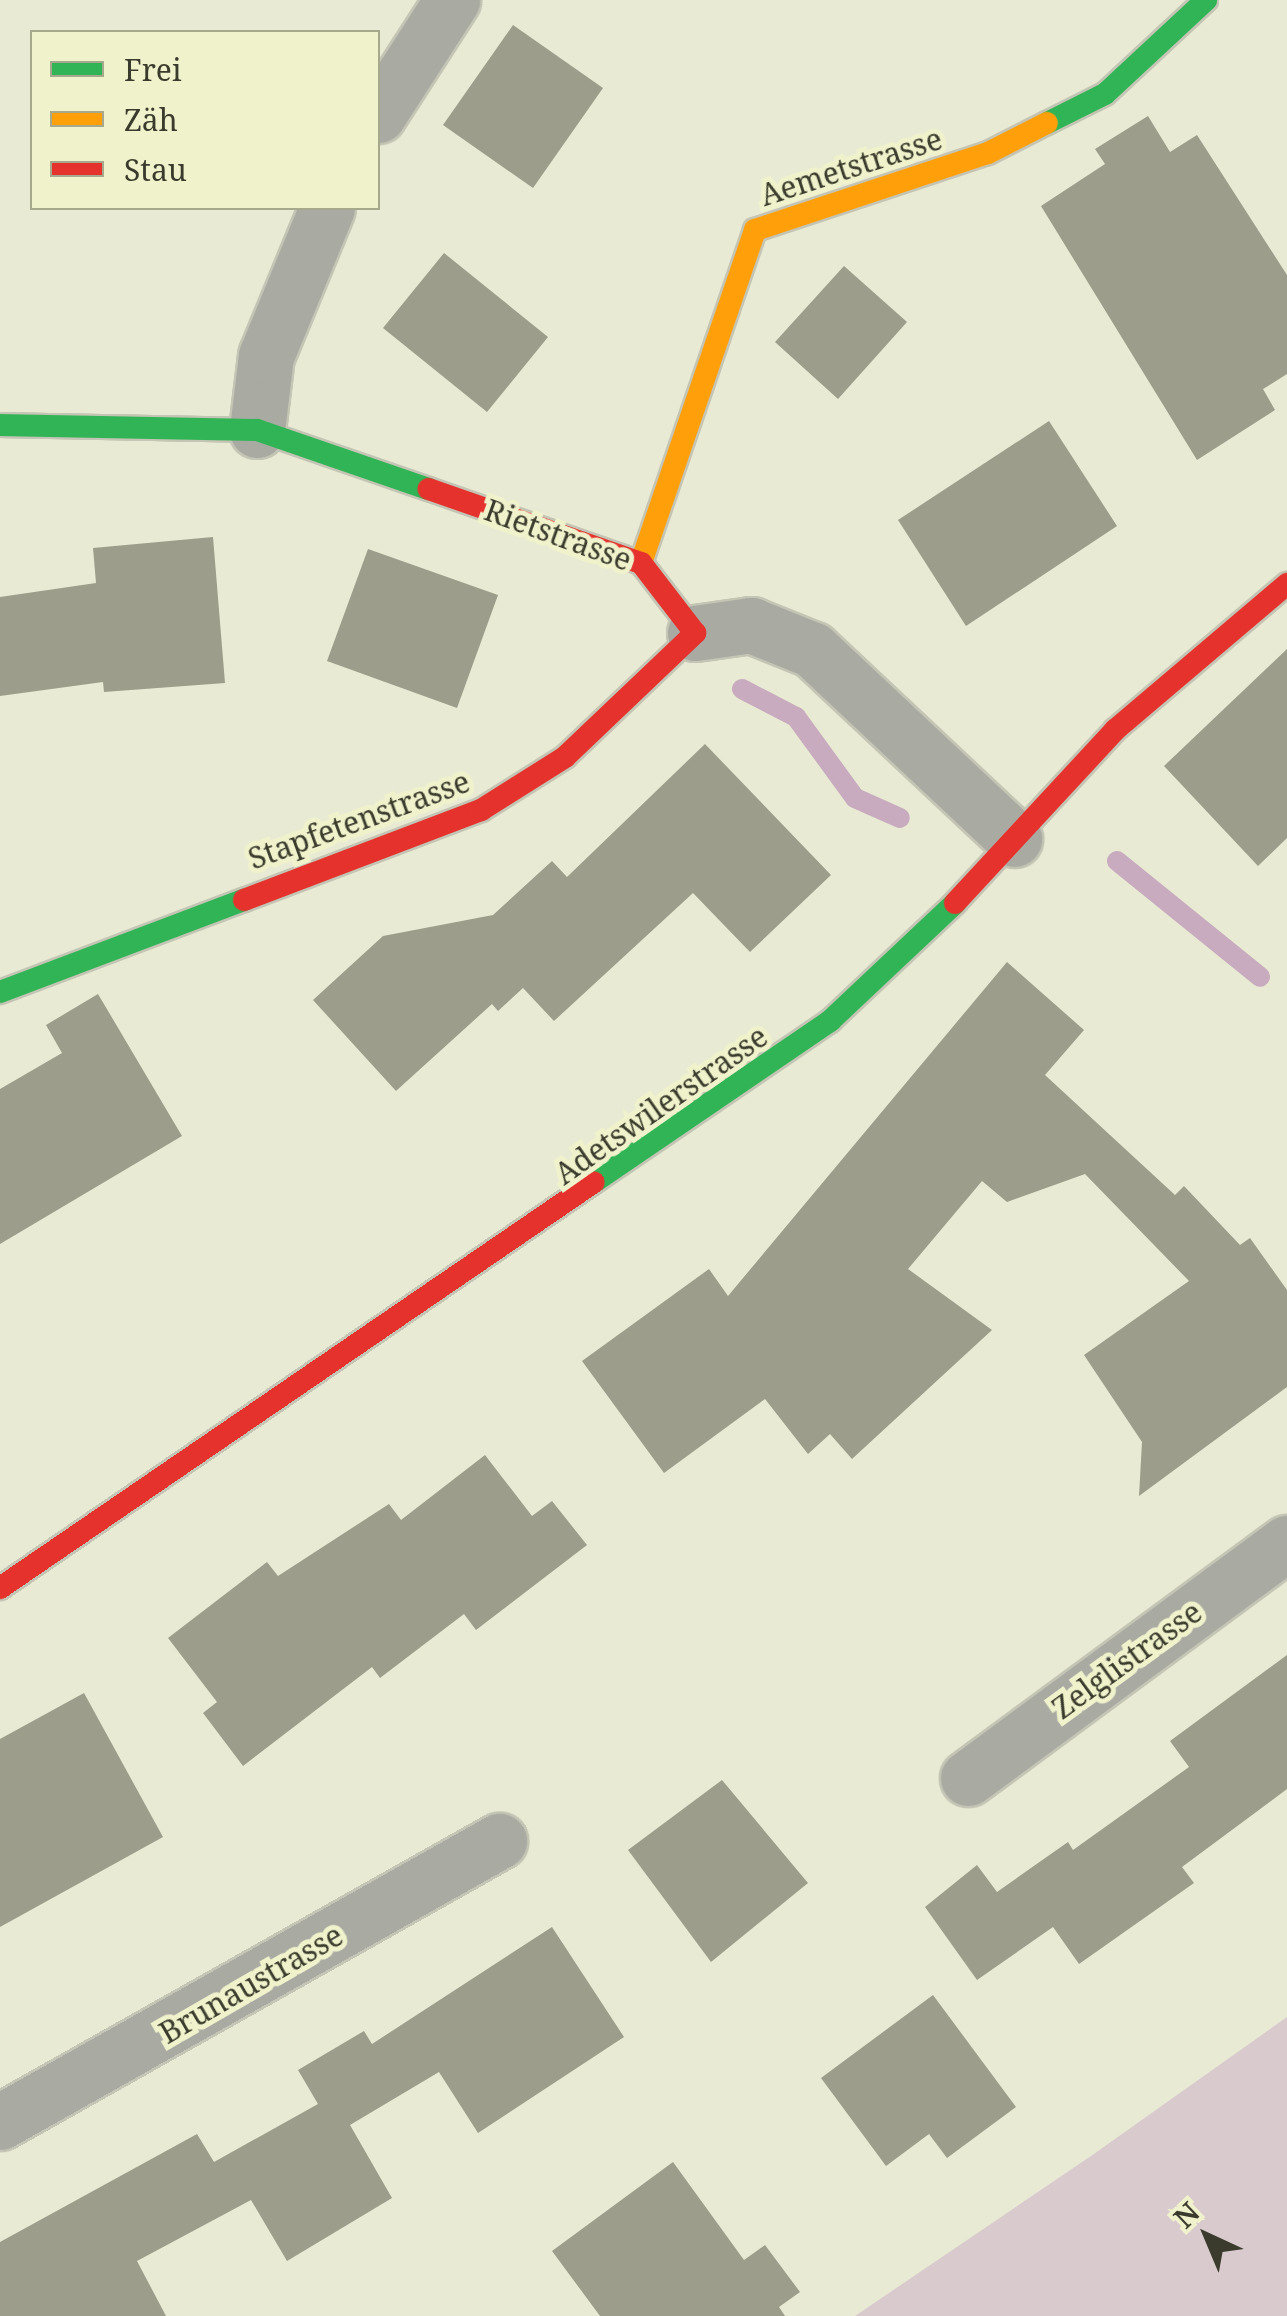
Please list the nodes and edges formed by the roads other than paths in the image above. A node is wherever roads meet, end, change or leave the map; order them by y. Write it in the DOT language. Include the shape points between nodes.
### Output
graph roads {
  1 [pos="452,0"];
  2 [pos="1206,0"];
  3 [pos="380,113"];
  4 [pos="326,210"];
  5 [pos="0,425"];
  6 [pos="257,430"];
  7 [pos="641,563"];
  8 [pos="1287,584"];
  9 [pos="694,633"];
  10 [pos="1014,839"];
  11 [pos="0,992"];
  12 [pos="1287,1543"];
  13 [pos="0,1588"];
  14 [pos="968,1778"];
  15 [pos="499,1841"];
  16 [pos="0,2122"];
  1 -- 3 [label="street"];
  2 -- 7 [label="street, Aemetstrasse" via="1105,94 988,153 755,230"];
  4 -- 6 [label="street" via="266,356"];
  5 -- 6 [label="street, Rietstrasse"];
  6 -- 7 [label="street, Rietstrasse"];
  7 -- 9 [label="street, Rietstrasse"];
  8 -- 10 [label="street, Adetswilerstrasse" via="1115,730"];
  9 -- 10 [label="street" via="751,625 813,650"];
  9 -- 11 [label="street, Stapfetenstrasse" via="565,757 481,810"];
  10 -- 13 [label="street, Adetswilerstrasse" via="927,933 773,1064"];
  12 -- 14 [label="street, Zelglistrasse"];
  15 -- 16 [label="street, Brunaustrasse"];
}
